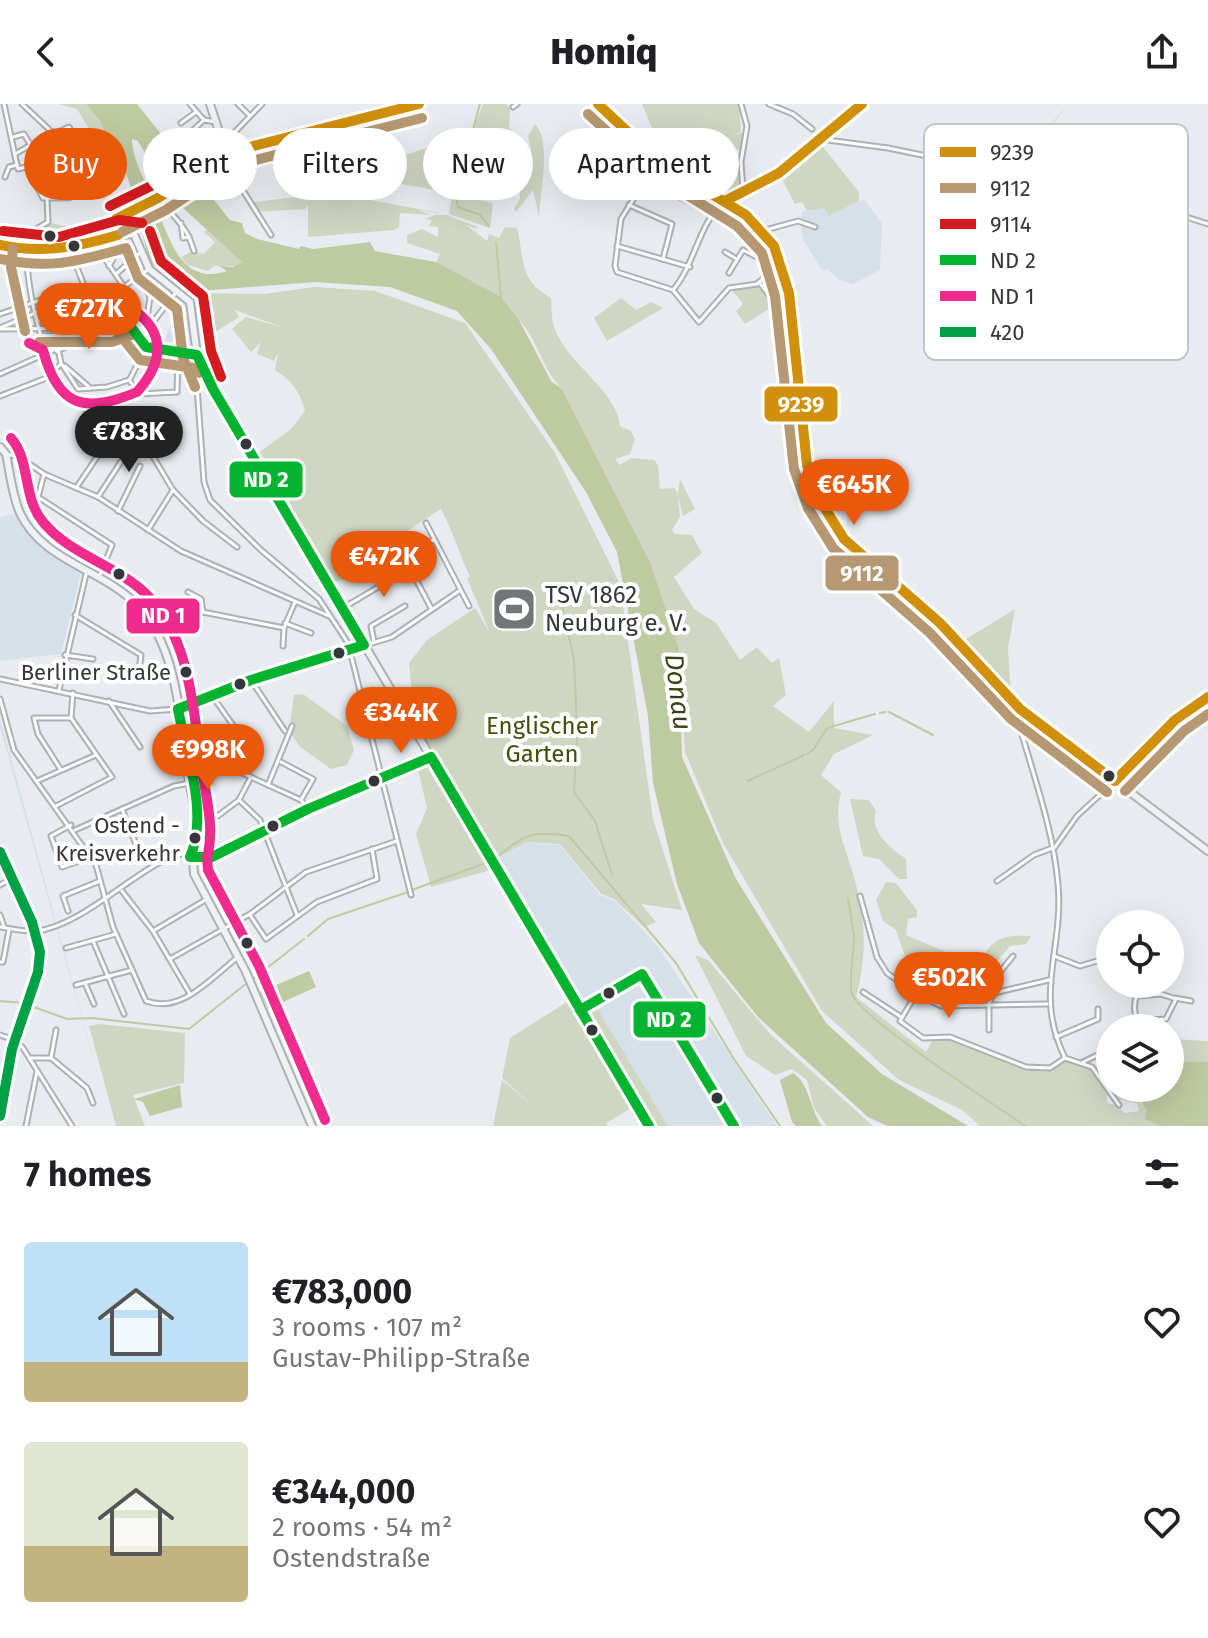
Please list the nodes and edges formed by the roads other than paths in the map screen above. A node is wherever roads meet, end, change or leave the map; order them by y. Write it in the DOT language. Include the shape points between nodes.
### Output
graph roads {
  1 [pos="4,104"];
  2 [pos="22,104"];
  3 [pos="190,104"];
  4 [pos="210,104"];
  5 [pos="238,104"];
  6 [pos="262,104"];
  7 [pos="419,104"];
  8 [pos="598,104"];
  9 [pos="741,104"];
  10 [pos="769,104"];
  11 [pos="862,104"];
  12 [pos="196,112"];
  13 [pos="250,116"];
  14 [pos="204,120"];
  15 [pos="216,122"];
  16 [pos="181,123"];
  17 [pos="48,128"];
  18 [pos="195,128"];
  19 [pos="218,128"];
  20 [pos="239,128"];
  21 [pos="624,128"];
  22 [pos="812,129"];
  23 [pos="24,134"];
  24 [pos="13,137"];
  25 [pos="820,139"];
  26 [pos="257,145"];
  27 [pos="24,150"];
  28 [pos="15,154"];
  29 [pos="924,155"];
  30 [pos="17,165"];
  31 [pos="24,168"];
  32 [pos="5,177"];
  33 [pos="744,191"];
  34 [pos="45,200"];
  35 [pos="154,200"];
  36 [pos="160,200"];
  37 [pos="248,200"];
  38 [pos="632,200"];
  39 [pos="685,200"];
  40 [pos="725,201"];
  41 [pos="629,205"];
  42 [pos="711,214"];
  43 [pos="1188,218"];
  44 [pos="1208,224"];
  45 [pos="815,227"];
  46 [pos="762,231"];
  47 [pos="271,235"];
  48 [pos="114,236"];
  49 [pos="0,245"];
  50 [pos="615,245"];
  51 [pos="97,247"];
  52 [pos="70,249"];
  53 [pos="27,251"];
  54 [pos="194,251"];
  55 [pos="142,252"];
  56 [pos="725,252"];
  57 [pos="663,259"];
  58 [pos="736,259"];
  59 [pos="109,266"];
  60 [pos="779,266"];
  61 [pos="690,267"];
  62 [pos="149,269"];
  63 [pos="729,273"];
  64 [pos="116,274"];
  65 [pos="139,276"];
  66 [pos="759,282"];
  67 [pos="84,285"];
  68 [pos="124,287"];
  69 [pos="673,290"];
  70 [pos="87,291"];
  71 [pos="177,291"];
  72 [pos="769,295"];
  73 [pos="33,304"];
  74 [pos="34,312"];
  75 [pos="0,314"];
  76 [pos="147,319"];
  77 [pos="127,322"];
  78 [pos="53,326"];
  79 [pos="88,327"];
  80 [pos="0,328"];
  81 [pos="39,328"];
  82 [pos="96,328"];
  83 [pos="131,329"];
  84 [pos="53,335"];
  85 [pos="41,336"];
  86 [pos="86,336"];
  87 [pos="108,346"];
  88 [pos="146,347"];
  89 [pos="156,350"];
  90 [pos="54,351"];
  91 [pos="197,355"];
  92 [pos="61,364"];
  93 [pos="195,365"];
  94 [pos="0,374"];
  95 [pos="49,376"];
  96 [pos="129,380"];
  97 [pos="208,382"];
  98 [pos="89,387"];
  99 [pos="197,387"];
  100 [pos="0,396"];
  101 [pos="93,416"];
  102 [pos="137,437"];
  103 [pos="0,447"];
  104 [pos="6,454"];
  105 [pos="140,466"];
  106 [pos="44,474"];
  107 [pos="76,488"];
  108 [pos="173,490"];
  109 [pos="98,497"];
  110 [pos="118,511"];
  111 [pos="426,523"];
  112 [pos="148,530"];
  113 [pos="434,540"];
  114 [pos="237,547"];
  115 [pos="410,568"];
  116 [pos="87,570"];
  117 [pos="99,577"];
  118 [pos="459,591"];
  119 [pos="188,592"];
  120 [pos="295,602"];
  121 [pos="405,606"];
  122 [pos="469,606"];
  123 [pos="343,608"];
  124 [pos="431,608"];
  125 [pos="203,612"];
  126 [pos="75,615"];
  127 [pos="329,616"];
  128 [pos="285,625"];
  129 [pos="157,633"];
  130 [pos="311,633"];
  131 [pos="374,642"];
  132 [pos="364,645"];
  133 [pos="283,646"];
  134 [pos="349,648"];
  135 [pos="65,655"];
  136 [pos="93,659"];
  137 [pos="135,672"];
  138 [pos="0,679"];
  139 [pos="251,680"];
  140 [pos="59,690"];
  141 [pos="73,692"];
  142 [pos="213,697"];
  143 [pos="1208,697"];
  144 [pos="0,699"];
  145 [pos="109,701"];
  146 [pos="178,709"];
  147 [pos="1020,709"];
  148 [pos="368,715"];
  149 [pos="351,717"];
  150 [pos="71,718"];
  151 [pos="292,726"];
  152 [pos="235,728"];
  153 [pos="285,731"];
  154 [pos="140,747"];
  155 [pos="185,747"];
  156 [pos="96,755"];
  157 [pos="431,757"];
  158 [pos="280,762"];
  159 [pos="61,770"];
  160 [pos="251,777"];
  161 [pos="382,778"];
  162 [pos="37,781"];
  163 [pos="1115,781"];
  164 [pos="190,783"];
  165 [pos="268,785"];
  166 [pos="239,800"];
  167 [pos="301,800"];
  168 [pos="56,806"];
  169 [pos="122,809"];
  170 [pos="308,809"];
  171 [pos="71,825"];
  172 [pos="74,831"];
  173 [pos="197,831"];
  174 [pos="265,832"];
  175 [pos="397,841"];
  176 [pos="137,847"];
  177 [pos="1053,848"];
  178 [pos="372,849"];
  179 [pos="1208,851"];
  180 [pos="0,852"];
  181 [pos="1047,853"];
  182 [pos="193,855"];
  183 [pos="91,856"];
  184 [pos="1055,862"];
  185 [pos="13,879"];
  186 [pos="100,881"];
  187 [pos="997,881"];
  188 [pos="0,885"];
  189 [pos="285,885"];
  190 [pos="121,890"];
  191 [pos="411,895"];
  192 [pos="860,896"];
  193 [pos="207,899"];
  194 [pos="104,902"];
  195 [pos="68,911"];
  196 [pos="250,914"];
  197 [pos="0,915"];
  198 [pos="297,915"];
  199 [pos="2,928"];
  200 [pos="10,929"];
  201 [pos="223,929"];
  202 [pos="36,931"];
  203 [pos="153,931"];
  204 [pos="116,934"];
  205 [pos="93,941"];
  206 [pos="66,948"];
  207 [pos="1013,956"];
  208 [pos="1054,956"];
  209 [pos="238,957"];
  210 [pos="170,959"];
  211 [pos="1096,961"];
  212 [pos="0,962"];
  213 [pos="132,970"];
  214 [pos="107,977"];
  215 [pos="1049,980"];
  216 [pos="85,983"];
  217 [pos="76,985"];
  218 [pos="863,992"];
  219 [pos="994,993"];
  220 [pos="190,994"];
  221 [pos="916,994"];
  222 [pos="1179,998"];
  223 [pos="1191,1001"];
  224 [pos="989,1003"];
  225 [pos="94,1004"];
  226 [pos="1048,1004"];
  227 [pos="1098,1009"];
  228 [pos="580,1010"];
  229 [pos="124,1014"];
  230 [pos="901,1017"];
  231 [pos="56,1030"];
  232 [pos="989,1030"];
  233 [pos="0,1035"];
  234 [pos="1055,1037"];
  235 [pos="15,1040"];
  236 [pos="1096,1056"];
  237 [pos="30,1058"];
  238 [pos="51,1058"];
  239 [pos="1065,1058"];
  240 [pos="1083,1062"];
  241 [pos="37,1071"];
  242 [pos="93,1103"];
  243 [pos="1119,1105"];
  244 [pos="0,1116"];
  245 [pos="26,1126"];
  246 [pos="72,1126"];
  247 [pos="312,1126"];
  248 [pos="649,1126"];
  249 [pos="734,1126"];
  1 -- 24 [label="street"];
  2 -- 17 [label="street"];
  3 -- 12 [label="street"];
  4 -- 15 [label="main road"];
  5 -- 13 [label="street"];
  6 -- 13 [label="street"];
  7 -- 26 [label="main road"];
  8 -- 21 [label="main road"];
  9 -- 33 [label="street" via="747,126 741,162"];
  10 -- 22 [label="street"];
  11 -- 25 [label="main road"];
  12 -- 14 [label="street"];
  12 -- 16 [label="street"];
  13 -- 20 [label="street"];
  14 -- 15 [label="street"];
  14 -- 18 [label="street"];
  15 -- 19 [label="main road"];
  23 -- 24 [label="street"];
  24 -- 28 [label="street"];
  25 -- 29 [label="street"];
  25 -- 33 [label="main road" via="779,173"];
  27 -- 28 [label="street"];
  28 -- 30 [label="street"];
  30 -- 31 [label="street"];
  30 -- 32 [label="street" via="7,168"];
  33 -- 40 [label="main road"];
  34 -- 53 [label="street" via="48,222 26,235 6,237 7,243 26,244"];
  35 -- 48 [label="main road" via="116,219"];
  36 -- 54 [label="street" via="181,223 183,238 189,237"];
  37 -- 47 [label="street"];
  38 -- 41 [label="street"];
  39 -- 42 [label="street"];
  40 -- 42 [label="street"];
  40 -- 46 [label="main road"];
  41 -- 50 [label="street"];
  41 -- 57 [label="street" via="672,224"];
  42 -- 61 [label="street"];
  43 -- 44 [label="street"];
  45 -- 46 [label="street" via="798,221"];
  46 -- 60 [label="main road"];
  48 -- 51 [label="main road"];
  48 -- 55 [label="main road" via="135,234"];
  48 -- 59 [label="street" via="121,245"];
  49 -- 53 [label="main road"];
  50 -- 57 [label="street"];
  50 -- 69 [label="street" via="617,272"];
  51 -- 52 [label="main road"];
  51 -- 59 [label="street"];
  52 -- 53 [label="main road"];
  52 -- 67 [label="street"];
  53 -- 73 [label="street"];
  55 -- 62 [label="main road"];
  55 -- 64 [label="street"];
  56 -- 58 [label="street"];
  57 -- 61 [label="street"];
  58 -- 60 [label="street" via="744,250"];
  58 -- 63 [label="street"];
  59 -- 64 [label="street"];
  60 -- 66 [label="street"];
  60 -- 147 [label="main road" via="789,293 804,446 821,502 859,554 940,623"];
  61 -- 69 [label="street"];
  62 -- 65 [label="street"];
  62 -- 71 [label="main road"];
  64 -- 68 [label="street"];
  65 -- 68 [label="street"];
  65 -- 76 [label="street" via="150,297"];
  66 -- 69 [label="street" via="729,288 699,322"];
  66 -- 72 [label="street"];
  67 -- 70 [label="street"];
  67 -- 73 [label="street"];
  68 -- 77 [label="street" via="111,296"];
  70 -- 74 [label="street"];
  70 -- 82 [label="street"];
  71 -- 76 [label="street" via="153,322"];
  71 -- 91 [label="main road" via="190,302"];
  73 -- 74 [label="street"];
  73 -- 75 [label="street"];
  74 -- 80 [label="street"];
  74 -- 81 [label="street"];
  76 -- 83 [label="street"];
  77 -- 82 [label="street"];
  77 -- 83 [label="street"];
  78 -- 79 [label="street"];
  78 -- 81 [label="street"];
  78 -- 84 [label="street"];
  79 -- 82 [label="street"];
  79 -- 86 [label="street"];
  80 -- 81 [label="street"];
  81 -- 85 [label="street"];
  83 -- 88 [label="street"];
  84 -- 85 [label="street"];
  84 -- 86 [label="street"];
  84 -- 90 [label="street"];
  85 -- 90 [label="street"];
  86 -- 87 [label="street"];
  86 -- 90 [label="street"];
  88 -- 89 [label="street"];
  88 -- 96 [label="street"];
  89 -- 91 [label="street"];
  89 -- 96 [label="street" via="178,357 177,392 139,394"];
  90 -- 92 [label="street"];
  90 -- 94 [label="street"];
  91 -- 97 [label="main road"];
  92 -- 95 [label="street"];
  92 -- 98 [label="street"];
  92 -- 98 [label="street" via="80,388"];
  93 -- 99 [label="street"];
  95 -- 100 [label="street"];
  95 -- 101 [label="street"];
  96 -- 98 [label="street"];
  97 -- 99 [label="street"];
  97 -- 123 [label="main road"];
  99 -- 127 [label="street" via="210,500 319,599"];
  102 -- 109 [label="street"];
  103 -- 104 [label="main road"];
  104 -- 106 [label="street"];
  104 -- 116 [label="main road" via="20,512 34,534"];
  105 -- 110 [label="street"];
  106 -- 107 [label="street"];
  106 -- 117 [label="street" via="38,497 112,545"];
  107 -- 108 [label="street" via="127,413"];
  107 -- 109 [label="street"];
  108 -- 112 [label="street"];
  108 -- 114 [label="street"];
  109 -- 110 [label="street"];
  110 -- 112 [label="street"];
  111 -- 113 [label="street"];
  112 -- 120 [label="street" via="181,551"];
  113 -- 115 [label="street" via="413,548"];
  113 -- 118 [label="street"];
  115 -- 123 [label="street"];
  115 -- 124 [label="street"];
  116 -- 117 [label="main road"];
  116 -- 126 [label="street"];
  117 -- 129 [label="main road" via="140,607"];
  118 -- 122 [label="street"];
  118 -- 124 [label="street"];
  119 -- 125 [label="street" via="201,599"];
  120 -- 127 [label="street"];
  120 -- 128 [label="street"];
  121 -- 131 [label="street" via="371,626"];
  123 -- 132 [label="main road"];
  124 -- 131 [label="street" via="400,632"];
  125 -- 128 [label="street"];
  125 -- 129 [label="street"];
  126 -- 135 [label="street"];
  126 -- 137 [label="street" via="141,655"];
  127 -- 134 [label="street"];
  128 -- 130 [label="street"];
  128 -- 133 [label="street"];
  129 -- 146 [label="main road"];
  131 -- 132 [label="street"];
  132 -- 134 [label="street"];
  132 -- 157 [label="main road"];
  134 -- 139 [label="street"];
  134 -- 148 [label="street"];
  135 -- 136 [label="street"];
  135 -- 140 [label="street"];
  138 -- 140 [label="street"];
  139 -- 142 [label="street"];
  139 -- 153 [label="street"];
  140 -- 141 [label="street"];
  141 -- 145 [label="street"];
  141 -- 150 [label="street"];
  142 -- 146 [label="street"];
  142 -- 152 [label="street"];
  143 -- 163 [label="main road" via="1175,720"];
  144 -- 162 [label="street" via="14,750"];
  145 -- 146 [label="street" via="150,711"];
  145 -- 154 [label="street"];
  146 -- 155 [label="main road"];
  147 -- 163 [label="main road"];
  147 -- 177 [label="street" via="1017,717"];
  148 -- 149 [label="street"];
  148 -- 161 [label="street"];
  150 -- 156 [label="street"];
  150 -- 159 [label="street" via="34,718"];
  151 -- 158 [label="street"];
  155 -- 160 [label="street"];
  155 -- 164 [label="main road"];
  156 -- 159 [label="street"];
  156 -- 168 [label="street" via="112,777"];
  157 -- 161 [label="street"];
  157 -- 228 [label="main road"];
  158 -- 165 [label="street"];
  158 -- 167 [label="street" via="313,779"];
  159 -- 162 [label="street"];
  160 -- 165 [label="street"];
  160 -- 166 [label="street"];
  161 -- 170 [label="street"];
  161 -- 175 [label="street"];
  162 -- 168 [label="street"];
  163 -- 177 [label="street" via="1077,816"];
  163 -- 179 [label="main road"];
  164 -- 169 [label="street"];
  164 -- 173 [label="main road"];
  165 -- 167 [label="street"];
  166 -- 173 [label="street"];
  166 -- 174 [label="street"];
  167 -- 170 [label="street"];
  168 -- 171 [label="street"];
  169 -- 172 [label="street"];
  169 -- 176 [label="street"];
  170 -- 174 [label="street"];
  171 -- 172 [label="street"];
  171 -- 183 [label="street" via="51,836 62,867"];
  172 -- 183 [label="street"];
  173 -- 182 [label="main road"];
  174 -- 182 [label="street" via="212,857"];
  174 -- 189 [label="street"];
  175 -- 178 [label="street"];
  175 -- 191 [label="street"];
  177 -- 181 [label="street"];
  177 -- 184 [label="street"];
  178 -- 189 [label="street"];
  178 -- 198 [label="street" via="377,879 331,895"];
  180 -- 185 [label="main road"];
  181 -- 184 [label="street"];
  181 -- 187 [label="street" via="1037,853"];
  182 -- 190 [label="street" via="167,856"];
  182 -- 193 [label="main road" via="194,874"];
  183 -- 186 [label="street"];
  184 -- 208 [label="street"];
  185 -- 188 [label="street"];
  185 -- 202 [label="main road"];
  186 -- 194 [label="street"];
  186 -- 195 [label="street" via="63,896"];
  189 -- 196 [label="street"];
  189 -- 198 [label="street"];
  190 -- 194 [label="street"];
  190 -- 203 [label="street"];
  192 -- 221 [label="street" via="877,957 887,973"];
  193 -- 201 [label="main road"];
  193 -- 203 [label="street"];
  194 -- 202 [label="street"];
  194 -- 204 [label="street"];
  196 -- 198 [label="street" via="266,939"];
  196 -- 201 [label="street"];
  197 -- 199 [label="street"];
  199 -- 200 [label="street"];
  200 -- 202 [label="street"];
  200 -- 212 [label="street"];
  201 -- 209 [label="main road"];
  201 -- 210 [label="street"];
  202 -- 235 [label="main road" via="38,972"];
  203 -- 210 [label="street"];
  204 -- 205 [label="street"];
  204 -- 213 [label="street"];
  205 -- 206 [label="street"];
  205 -- 214 [label="street"];
  207 -- 219 [label="street" via="996,977"];
  208 -- 211 [label="street" via="1080,966"];
  208 -- 215 [label="street"];
  209 -- 220 [label="street"];
  209 -- 247 [label="main road"];
  210 -- 220 [label="street"];
  213 -- 214 [label="street"];
  213 -- 220 [label="street" via="146,1001 173,1004"];
  214 -- 216 [label="street"];
  214 -- 229 [label="street"];
  215 -- 219 [label="street"];
  215 -- 226 [label="street"];
  216 -- 217 [label="street"];
  216 -- 225 [label="street"];
  218 -- 230 [label="street"];
  219 -- 224 [label="street"];
  221 -- 224 [label="street" via="941,1006"];
  221 -- 230 [label="street"];
  222 -- 223 [label="street"];
  224 -- 226 [label="street"];
  224 -- 232 [label="street"];
  226 -- 234 [label="street"];
  227 -- 234 [label="street" via="1098,1019"];
  228 -- 248 [label="main road"];
  228 -- 249 [label="street" via="642,974"];
  230 -- 239 [label="street" via="923,1038 950,1037 1022,1066 1050,1068"];
  231 -- 238 [label="street"];
  233 -- 235 [label="street"];
  234 -- 239 [label="street"];
  235 -- 237 [label="street"];
  235 -- 244 [label="main road"];
  236 -- 240 [label="street"];
  237 -- 238 [label="street"];
  237 -- 241 [label="street"];
  238 -- 242 [label="street" via="87,1088"];
  239 -- 240 [label="street"];
  240 -- 243 [label="street"];
  241 -- 245 [label="street"];
  241 -- 246 [label="street"];
}
